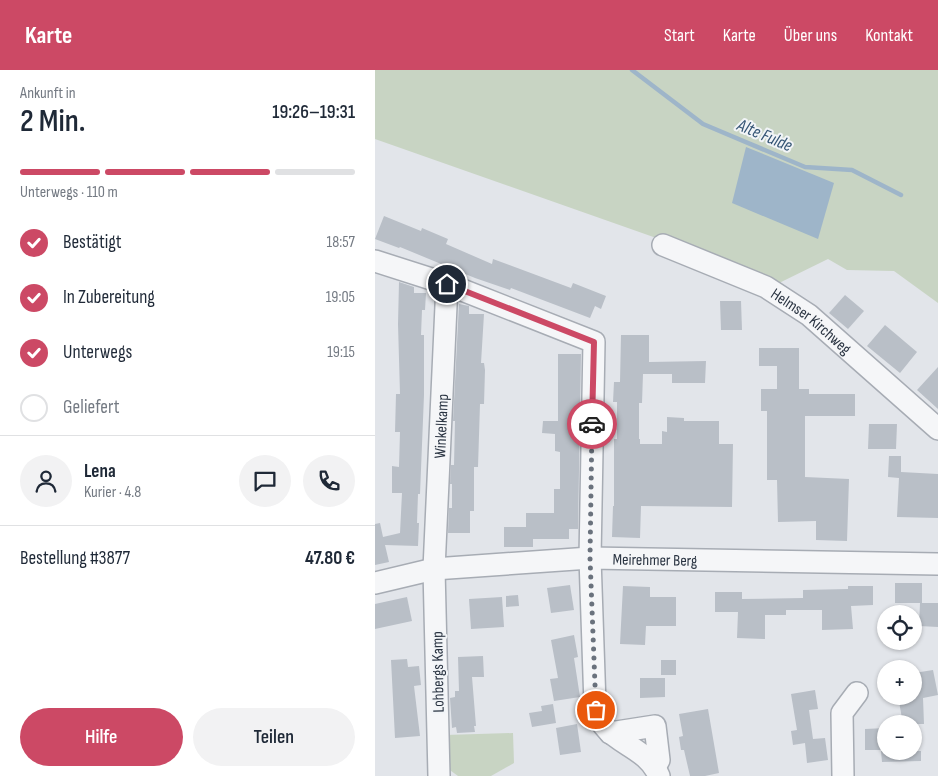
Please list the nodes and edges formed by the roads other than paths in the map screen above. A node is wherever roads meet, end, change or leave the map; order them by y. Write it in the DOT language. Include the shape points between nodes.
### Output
graph roads {
  1 [pos="663,245"];
  2 [pos="375,261"];
  3 [pos="447,284"];
  4 [pos="938,428"];
  5 [pos="590,558"];
  6 [pos="938,564"];
  7 [pos="434,569"];
  8 [pos="375,583"];
  9 [pos="857,693"];
  10 [pos="610,733"];
  11 [pos="657,772"];
  12 [pos="439,776"];
  13 [pos="843,776"];
  1 -- 4 [label="street, Helmser Kirchweg" via="766,287 809,315"];
  2 -- 3 [label="street"];
  3 -- 5 [label="street" via="594,342"];
  3 -- 7 [label="street, Winkelkamp"];
  5 -- 6 [label="street, Meirehmer Berg"];
  5 -- 7 [label="street, Meirehmer Berg"];
  5 -- 10 [label="street" via="595,705 601,722"];
  7 -- 8 [label="street, Meirehmer Berg"];
  7 -- 12 [label="street, Lohbergs Kamp"];
  9 -- 13 [label="street" via="842,713"];
  10 -- 11 [label="street" via="633,747"];
  10 -- 11 [label="street" via="655,726 659,760"];
}
